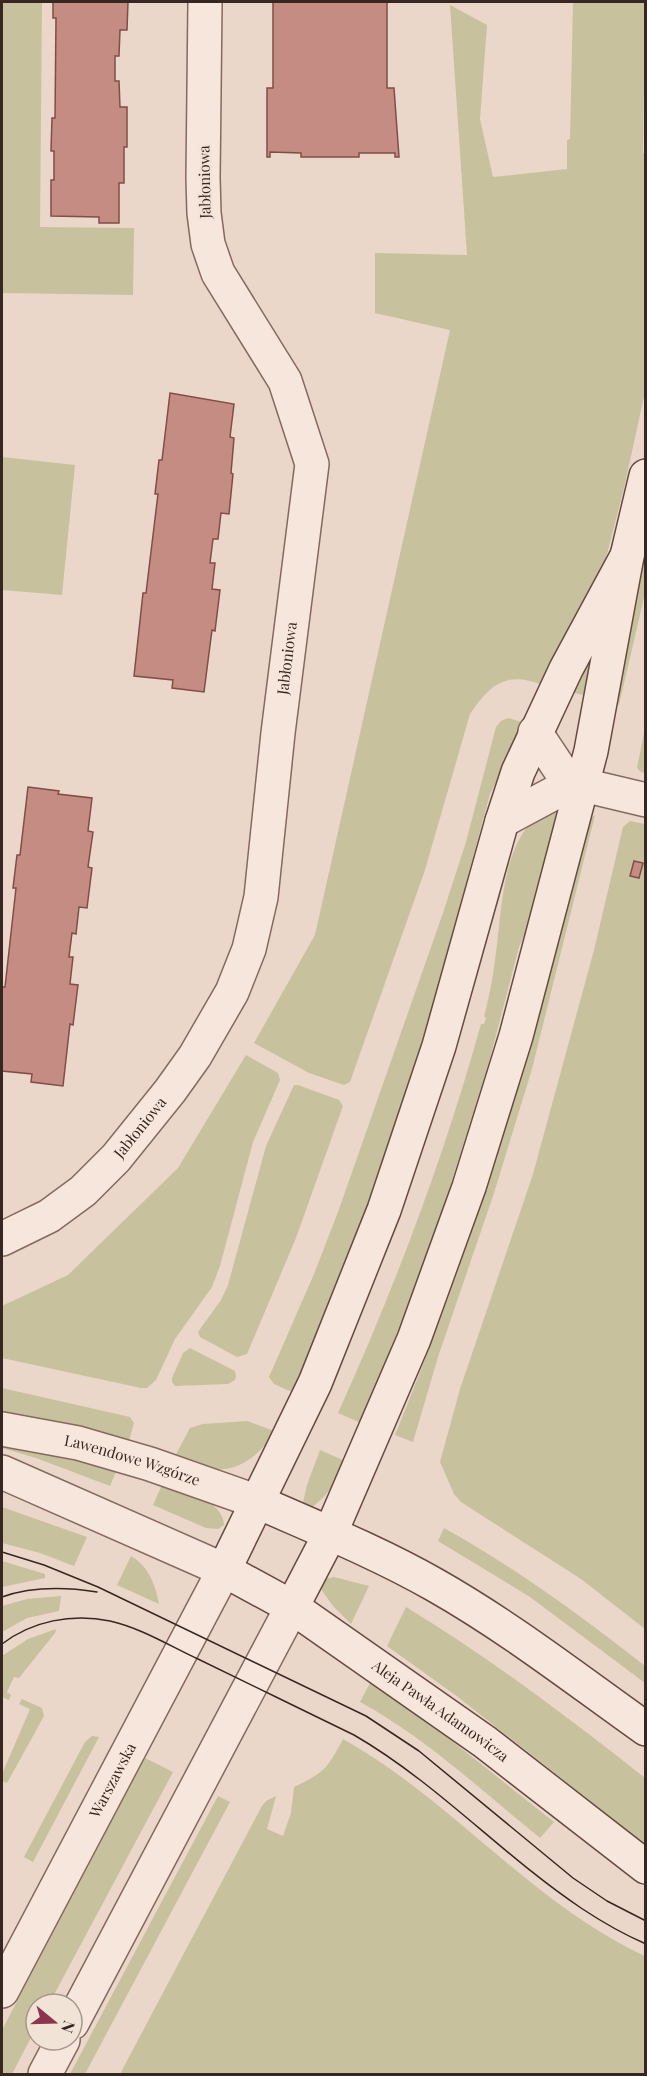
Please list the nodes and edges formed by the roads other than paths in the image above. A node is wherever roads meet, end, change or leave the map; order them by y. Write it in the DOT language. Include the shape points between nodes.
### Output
graph roads {
  1 [pos="205,2"];
  2 [pos="645,476"];
  3 [pos="627,556"];
  4 [pos="535,732"];
  5 [pos="583,785"];
  6 [pos="645,800"];
  7 [pos="502,821"];
  8 [pos="2,1239"];
  9 [pos="2,1429"];
  10 [pos="2,1472"];
  11 [pos="258,1502"];
  12 [pos="330,1534"];
  13 [pos="224,1570"];
  14 [pos="292,1607"];
  15 [pos="645,1729"];
  16 [pos="645,1867"];
  17 [pos="2,1990"];
  18 [pos="84,2000"];
  19 [pos="57,2052"];
  20 [pos="45,2074"];
  1 -- 8 [label="main road, Jabłoniowa" via="203,178 208,244 218,273 285,381 312,464 261,897 249,949 232,992 195,1056 164,1099 83,1191 50,1216"];
  2 -- 3 [label="main road"];
  3 -- 4 [label="main road"];
  3 -- 5 [label="main road"];
  4 -- 5 [label="main road" via="563,774"];
  4 -- 7 [label="main road"];
  5 -- 6 [label="main road"];
  5 -- 7 [label="main road" via="558,791"];
  5 -- 12 [label="main road" via="516,1036 469,1187 414,1339"];
  7 -- 11 [label="main road" via="439,1046 384,1210 315,1383"];
  9 -- 11 [label="main road, Lawendowe Wzgórze" via="78,1443"];
  10 -- 13 [label="main road"];
  11 -- 12 [label="main road"];
  11 -- 13 [label="main road"];
  12 -- 14 [label="main road"];
  12 -- 15 [label="main road" via="435,1585 502,1627"];
  13 -- 14 [label="main road, Aleja Pawła Adamowicza"];
  13 -- 17 [label="main road, Warszawska"];
  14 -- 16 [label="main road, Aleja Pawła Adamowicza" via="485,1742"];
  14 -- 18 [label="main road"];
  19 -- 20 [label="main road"];
}
